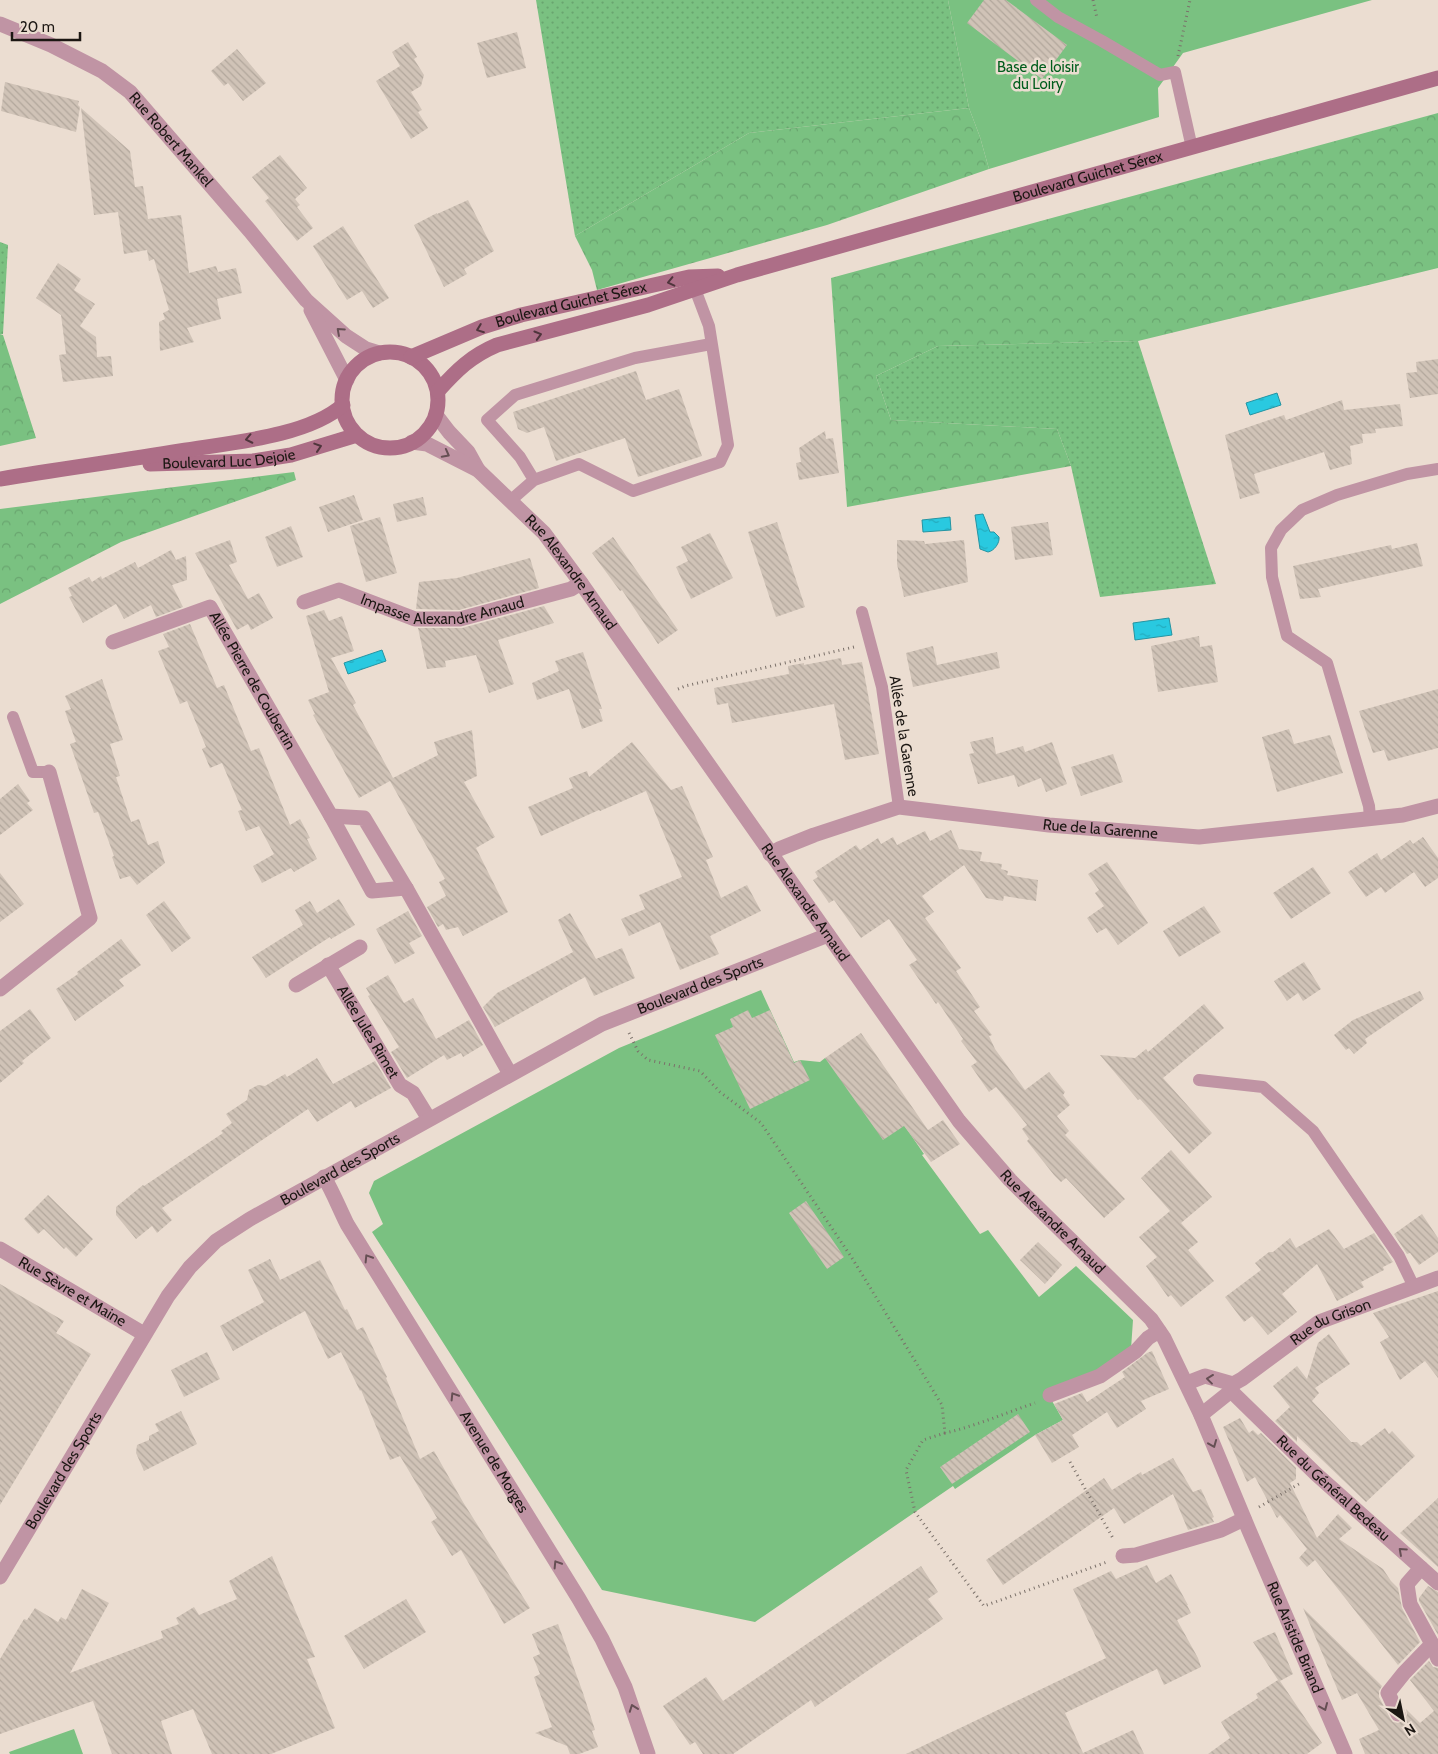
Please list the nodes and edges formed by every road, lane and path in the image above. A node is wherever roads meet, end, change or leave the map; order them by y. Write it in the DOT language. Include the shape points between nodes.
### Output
graph roads {
  1 [pos="1036,0"];
  2 [pos="1190,0"];
  3 [pos="0,24"];
  4 [pos="1175,72"];
  5 [pos="1438,78"];
  6 [pos="1192,148"];
  7 [pos="737,275"];
  8 [pos="694,289"];
  9 [pos="306,300"];
  10 [pos="711,344"];
  11 [pos="379,353"];
  12 [pos="411,357"];
  13 [pos="347,380"];
  14 [pos="438,391"];
  15 [pos="343,405"];
  16 [pos="436,415"];
  17 [pos="357,435"];
  18 [pos="412,442"];
  19 [pos="96,465"];
  20 [pos="1438,469"];
  21 [pos="478,470"];
  22 [pos="0,479"];
  23 [pos="534,480"];
  24 [pos="510,501"];
  25 [pos="581,582"];
  26 [pos="304,602"];
  27 [pos="862,612"];
  28 [pos="113,642"];
  29 [pos="870,644"];
  30 [pos="673,691"];
  31 [pos="13,717"];
  32 [pos="49,772"];
  33 [pos="1438,806"];
  34 [pos="899,807"];
  35 [pos="332,816"];
  36 [pos="1370,818"];
  37 [pos="770,854"];
  38 [pos="406,888"];
  39 [pos="828,935"];
  40 [pos="360,947"];
  41 [pos="328,965"];
  42 [pos="296,985"];
  43 [pos="0,989"];
  44 [pos="620,1017"];
  45 [pos="510,1074"];
  46 [pos="1198,1080"];
  47 [pos="429,1119"];
  48 [pos="324,1178"];
  49 [pos="0,1249"];
  50 [pos="1438,1278"];
  51 [pos="1414,1287"];
  52 [pos="1155,1325"];
  53 [pos="144,1334"];
  54 [pos="1187,1383"];
  55 [pos="1232,1387"];
  56 [pos="1050,1395"];
  57 [pos="1201,1415"];
  58 [pos="945,1433"];
  59 [pos="1070,1462"];
  60 [pos="1305,1479"];
  61 [pos="1249,1514"];
  62 [pos="1123,1556"];
  63 [pos="1421,1568"];
  64 [pos="0,1577"];
  65 [pos="1438,1583"];
  66 [pos="1432,1644"];
  67 [pos="1438,1659"];
  68 [pos="1398,1714"];
  69 [pos="648,1754"];
  70 [pos="1345,1754"];
  1 -- 4 [label="lane" via="1058,17 1160,75"];
  2 -- 4 [label="path"];
  3 -- 9 [label="street, Rue Robert Mankel" via="60,49 102,71 130,92"];
  4 -- 6 [label="lane"];
  5 -- 6 [label="main road, Boulevard Guichet Sérex"];
  6 -- 7 [label="main road, Boulevard Guichet Sérex"];
  7 -- 8 [label="main road, Boulevard Guichet Sérex"];
  7 -- 12 [label="main road, Boulevard Guichet Sérex, one-way" via="689,278 521,315 482,327"];
  8 -- 10 [label="lane" via="709,326"];
  14 -- 8 [label="main road, Boulevard Guichet Sérex, one-way" via="464,364 497,345 648,305"];
  11 -- 9 [label="street, Rue Robert Mankel, one-way" via="346,336"];
  9 -- 13 [label="street, Rue Robert Mankel"];
  10 -- 23 [label="lane" via="634,358 514,395 487,420 520,457"];
  10 -- 23 [label="lane" via="728,445 720,462 633,491 579,464"];
  11 -- 12 [label="main road"];
  11 -- 13 [label="main road" via="360,363"];
  12 -- 14 [label="main road" via="428,370"];
  13 -- 15 [label="main road"];
  14 -- 16 [label="main road"];
  15 -- 17 [label="main road" via="349,425"];
  15 -- 19 [label="main road, Boulevard Luc Dejoie, one-way" via="319,421 292,430"];
  16 -- 18 [label="main road" via="430,427"];
  16 -- 21 [label="street, Rue Alexandre Arnaud" via="468,452"];
  17 -- 18 [label="main road" via="386,448"];
  19 -- 17 [label="main road, Boulevard Luc Dejoie, one-way" via="253,462 291,455"];
  18 -- 21 [label="street, Rue Alexandre Arnaud, one-way" via="427,444"];
  19 -- 22 [label="main road, Boulevard Luc Dejoie"];
  20 -- 36 [label="lane" via="1407,474 1337,495 1302,510 1281,530 1271,548 1272,577 1287,636 1327,664"];
  21 -- 24 [label="street, Rue Alexandre Arnaud"];
  23 -- 24 [label="lane"];
  24 -- 25 [label="street, Rue Alexandre Arnaud" via="544,533"];
  25 -- 26 [label="street, Impasse Alexandre Arnaud" via="571,589 460,619 414,619 339,590"];
  25 -- 37 [label="street, Rue Alexandre Arnaud"];
  27 -- 29 [label="lane, Allée de la Garenne"];
  28 -- 35 [label="street, Allée Pierre de Coubertin" via="210,606"];
  29 -- 30 [label="path"];
  29 -- 34 [label="lane, Allée de la Garenne" via="882,687"];
  31 -- 32 [label="lane" via="33,772"];
  32 -- 43 [label="street" via="90,918"];
  33 -- 36 [label="street, Rue de la Garenne" via="1403,815"];
  34 -- 36 [label="street, Rue de la Garenne" via="1049,825 1199,837"];
  34 -- 37 [label="street, Rue de la Garenne" via="814,835"];
  35 -- 38 [label="street" via="364,818"];
  35 -- 38 [label="street, Allée Pierre de Coubertin" via="372,891"];
  37 -- 39 [label="street, Rue Alexandre Arnaud"];
  38 -- 45 [label="street"];
  39 -- 44 [label="street, Boulevard des Sports"];
  39 -- 52 [label="street, Rue Alexandre Arnaud" via="960,1121 1010,1180"];
  40 -- 41 [label="street"];
  41 -- 42 [label="street"];
  41 -- 47 [label="street, Allée Jules Rimet" via="400,1085 413,1094"];
  44 -- 45 [label="street, Boulevard des Sports"];
  44 -- 58 [label="path" via="638,1051 648,1060 700,1071 720,1092 761,1123 852,1258 942,1405"];
  45 -- 47 [label="street, Boulevard des Sports"];
  46 -- 51 [label="lane" via="1263,1088 1312,1131 1399,1256"];
  47 -- 48 [label="street, Boulevard des Sports"];
  48 -- 53 [label="street, Boulevard des Sports" via="216,1241 190,1267"];
  69 -- 48 [label="street, Avenue de Morges, one-way" via="625,1687 602,1639 347,1224"];
  49 -- 53 [label="street, Rue Sèvre et Maine"];
  50 -- 51 [label="street, Rue du Grison"];
  51 -- 55 [label="street, Rue du Grison" via="1319,1322"];
  52 -- 54 [label="street, Rue Aristide Briand"];
  52 -- 56 [label="street" via="1136,1352 1100,1376"];
  53 -- 64 [label="street, Boulevard des Sports"];
  55 -- 54 [label="street, one-way" via="1205,1376"];
  54 -- 57 [label="street, Rue Aristide Briand"];
  55 -- 57 [label="street, Rue du Grison"];
  63 -- 55 [label="street, Rue du Général Bedeau, one-way" via="1316,1474"];
  56 -- 58 [label="path" via="1036,1403"];
  57 -- 61 [label="street, Rue Aristide Briand, one-way"];
  58 -- 62 [label="path" via="923,1440 906,1470 915,1512 984,1606"];
  59 -- 62 [label="path"];
  60 -- 61 [label="path"];
  61 -- 62 [label="street" via="1221,1530"];
  61 -- 70 [label="street, Rue Aristide Briand, one-way"];
  63 -- 65 [label="street, Rue du Général Bedeau"];
  63 -- 66 [label="street" via="1407,1584 1410,1604"];
  66 -- 67 [label="street"];
  66 -- 68 [label="street" via="1388,1693"];
}
